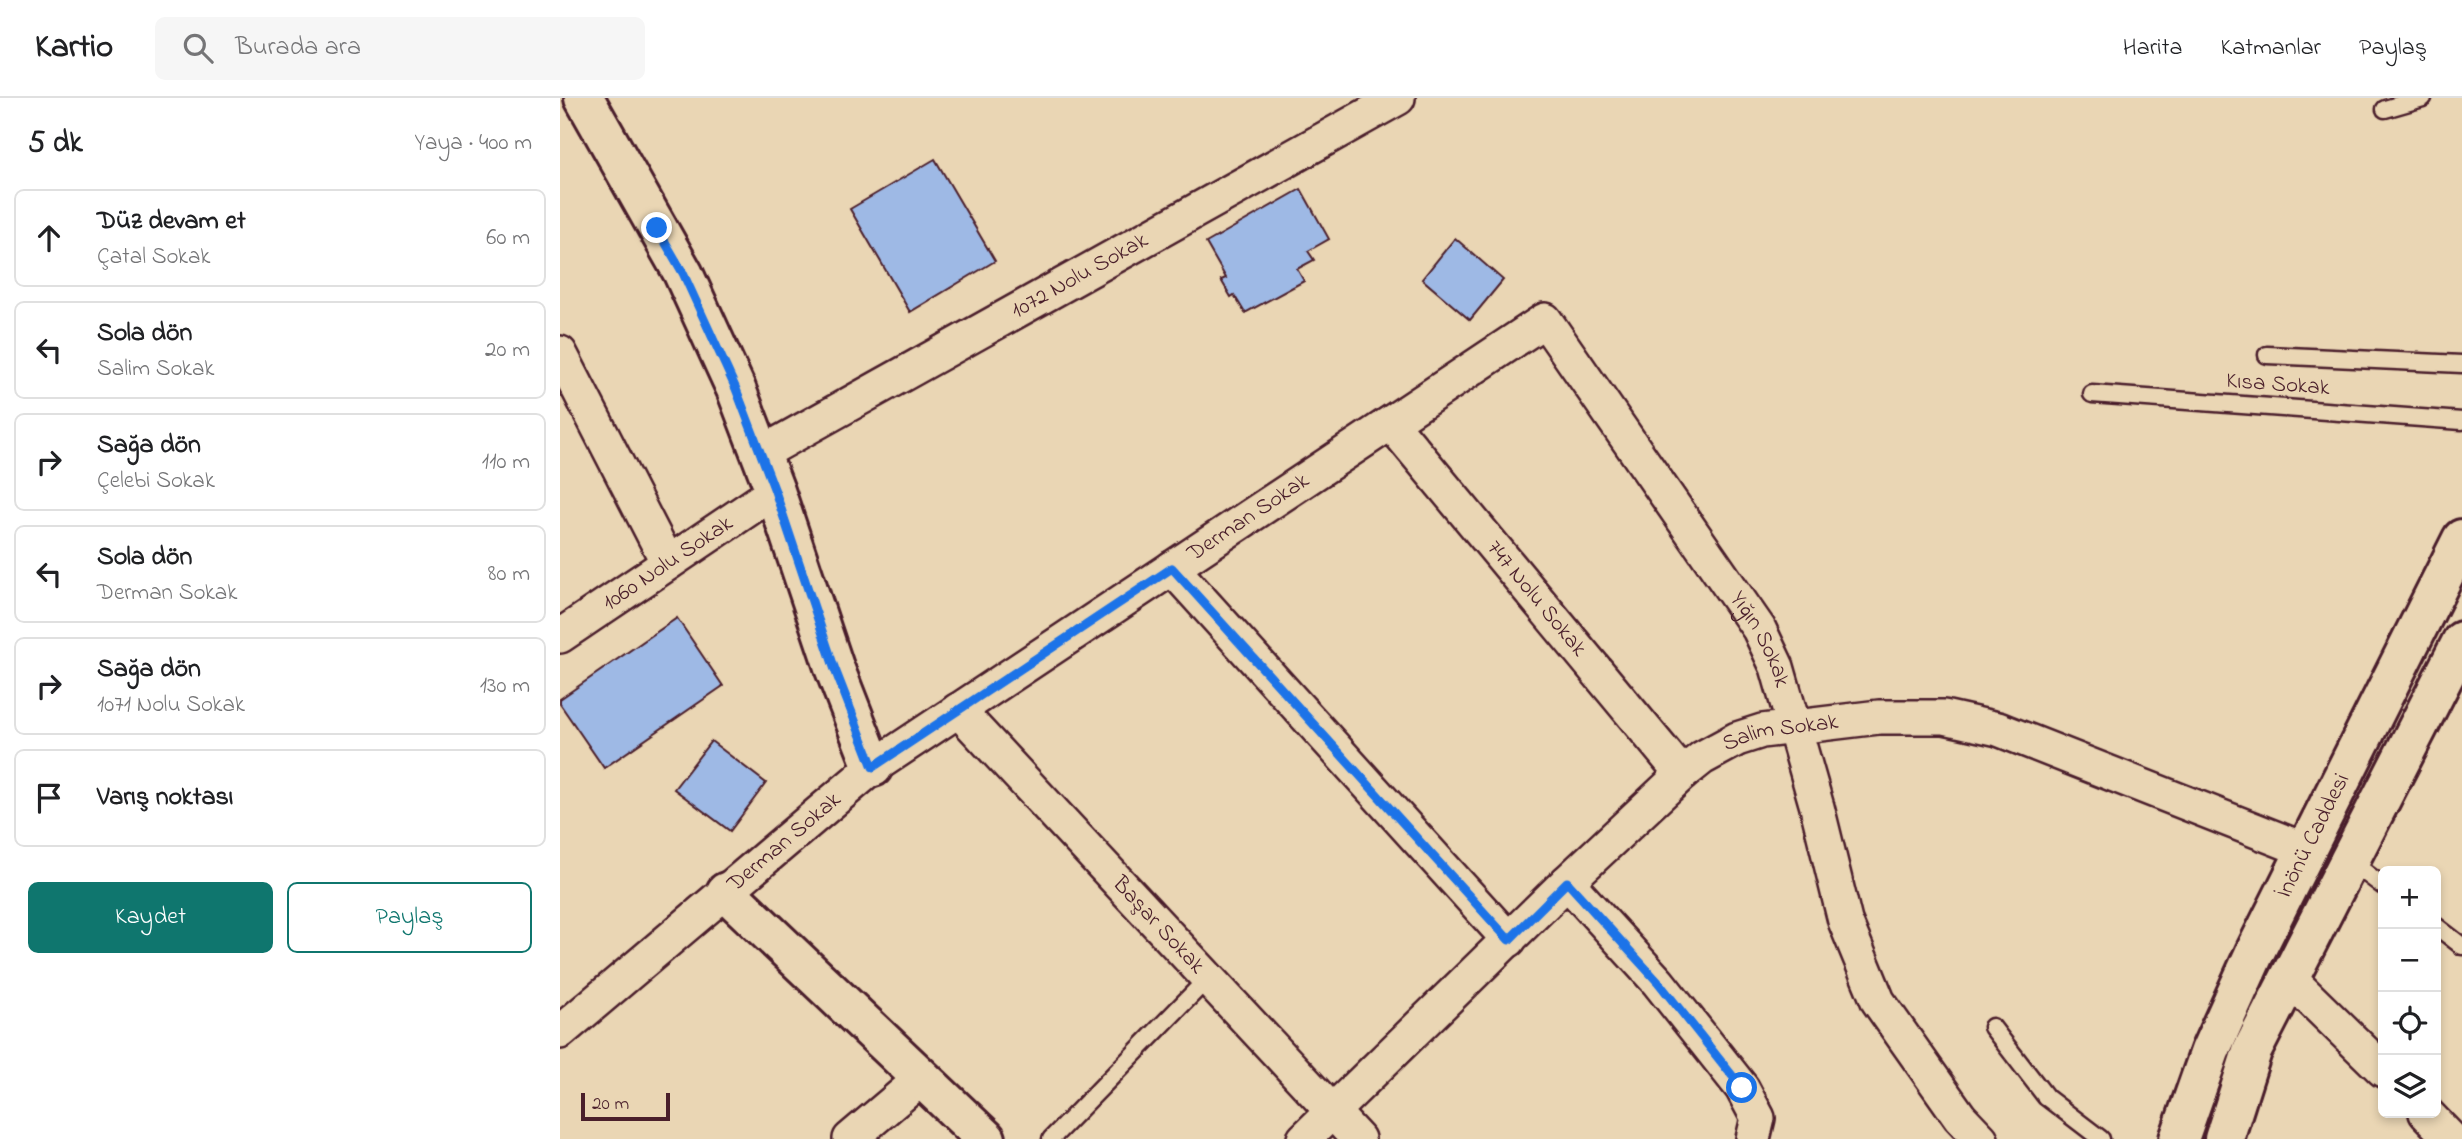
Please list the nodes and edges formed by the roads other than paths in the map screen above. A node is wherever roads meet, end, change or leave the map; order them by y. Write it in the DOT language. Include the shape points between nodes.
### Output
graph roads {
  1 [pos="583,98"];
  2 [pos="1398,98"];
  3 [pos="2423,98"];
  4 [pos="2385,109"];
  5 [pos="1545,320"];
  6 [pos="560,353"];
  7 [pos="2267,355"];
  8 [pos="2462,364"];
  9 [pos="2092,394"];
  10 [pos="2462,421"];
  11 [pos="1391,423"];
  12 [pos="760,454"];
  13 [pos="775,491"];
  14 [pos="2462,538"];
  15 [pos="668,564"];
  16 [pos="1172,568"];
  17 [pos="560,636"];
  18 [pos="2462,641"];
  19 [pos="958,710"];
  20 [pos="1793,728"];
  21 [pos="873,767"];
  22 [pos="1682,775"];
  23 [pos="2308,851"];
  24 [pos="2350,861"];
  25 [pos="1567,882"];
  26 [pos="2378,882"];
  27 [pos="726,892"];
  28 [pos="2440,929"];
  29 [pos="1509,940"];
  30 [pos="2462,946"];
  31 [pos="2288,977"];
  32 [pos="1208,978"];
  33 [pos="1993,1027"];
  34 [pos="560,1032"];
  35 [pos="2378,1065"];
  36 [pos="922,1078"];
  37 [pos="1333,1112"];
  38 [pos="2431,1118"];
  39 [pos="850,1139"];
  40 [pos="986,1139"];
  41 [pos="1051,1139"];
  42 [pos="1304,1139"];
  43 [pos="1358,1139"];
  44 [pos="1753,1139"];
  45 [pos="1981,1139"];
  46 [pos="2101,1139"];
  47 [pos="2179,1139"];
  48 [pos="2224,1139"];
  49 [pos="2451,1139"];
  1 -- 12 [label="main road" via="683,273"];
  2 -- 12 [label="street, 1072 Nolu Sokak"];
  3 -- 4 [label="lane"];
  5 -- 11 [label="street, Derman Sokak"];
  5 -- 20 [label="street, Yığın Sokak" via="1759,629 1777,667"];
  6 -- 15 [label="street"];
  7 -- 8 [label="lane"];
  9 -- 10 [label="lane, Kısa Sokak"];
  11 -- 16 [label="street, Derman Sokak"];
  11 -- 22 [label="street, 747 Nolu Sokak"];
  12 -- 13 [label="main road"];
  13 -- 15 [label="street, 1060 Nolu Sokak"];
  13 -- 21 [label="main road"];
  14 -- 23 [label="main road, İnönü Caddesi"];
  15 -- 17 [label="street, 1060 Nolu Sokak"];
  16 -- 19 [label="street, Derman Sokak"];
  16 -- 29 [label="street"];
  18 -- 24 [label="main road, İnönü Caddesi"];
  19 -- 21 [label="street, Derman Sokak"];
  19 -- 32 [label="street, Başar Sokak"];
  20 -- 22 [label="street, Salim Sokak" via="1737,739"];
  20 -- 23 [label="street, Salim Sokak" via="1879,717 1944,717 1998,729"];
  20 -- 45 [label="street, Yığın Sokak" via="1845,921 1878,1001 1960,1117"];
  21 -- 27 [label="street, Derman Sokak"];
  22 -- 25 [label="street, Salim Sokak"];
  23 -- 47 [label="main road, İnönü Caddesi" via="2210,1051"];
  24 -- 26 [label="lane"];
  24 -- 31 [label="main road, İnönü Caddesi"];
  25 -- 29 [label="street, Salim Sokak"];
  25 -- 44 [label="street" via="1658,982 1742,1088 1758,1118"];
  27 -- 34 [label="street, Derman Sokak"];
  27 -- 36 [label="main road"];
  28 -- 30 [label="lane"];
  29 -- 37 [label="street, Salim Sokak"];
  31 -- 35 [label="street"];
  31 -- 48 [label="main road, İnönü Caddesi" via="2252,1051"];
  32 -- 37 [label="street, Başar Sokak"];
  32 -- 41 [label="lane"];
  33 -- 46 [label="lane" via="2046,1097"];
  36 -- 39 [label="street"];
  36 -- 40 [label="main road"];
  37 -- 42 [label="street, Salim Sokak"];
  37 -- 43 [label="street, Başar Sokak"];
  38 -- 49 [label="street"];
}
